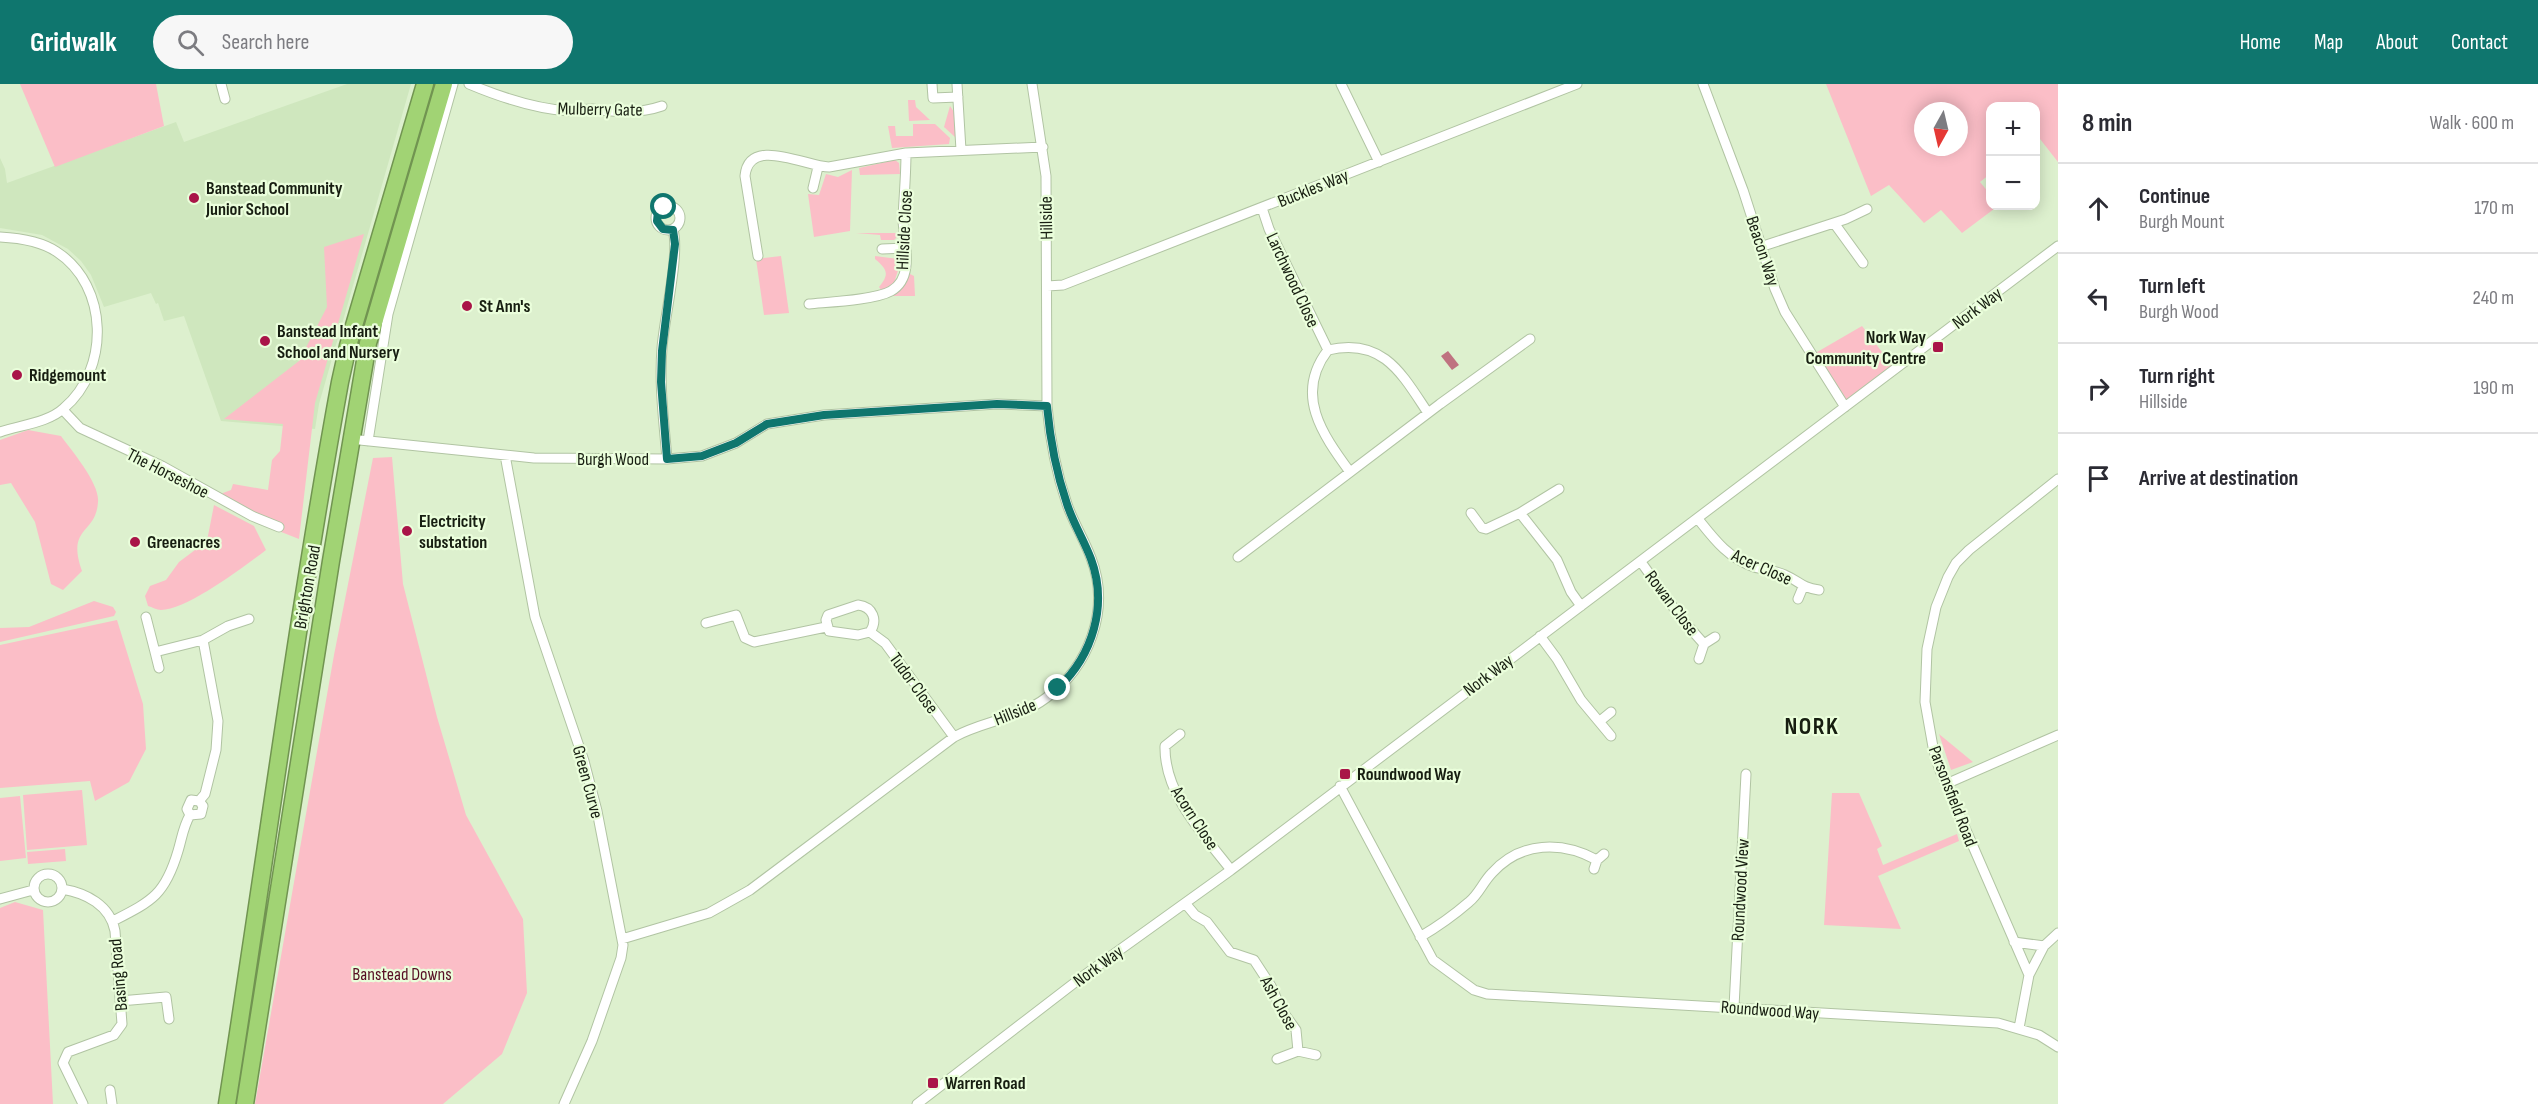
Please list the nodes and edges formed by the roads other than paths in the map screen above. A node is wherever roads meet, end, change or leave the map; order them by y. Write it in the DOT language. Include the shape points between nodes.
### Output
graph roads {
  1 [pos="221,84"];
  2 [pos="425,84"];
  3 [pos="444,84"];
  4 [pos="453,84"];
  5 [pos="469,84"];
  6 [pos="932,84"];
  7 [pos="957,84"];
  8 [pos="1032,84"];
  9 [pos="1341,84"];
  10 [pos="1577,84"];
  11 [pos="1703,84"];
  12 [pos="958,97"];
  13 [pos="225,99"];
  14 [pos="662,106"];
  15 [pos="1043,147"];
  16 [pos="962,150"];
  17 [pos="906,153"];
  18 [pos="1378,162"];
  19 [pos="818,167"];
  20 [pos="813,188"];
  21 [pos="1262,208"];
  22 [pos="1867,209"];
  23 [pos="1834,223"];
  24 [pos="673,230"];
  25 [pos="0,237"];
  26 [pos="2058,246"];
  27 [pos="1760,247"];
  28 [pos="906,248"];
  29 [pos="882,249"];
  30 [pos="758,256"];
  31 [pos="1863,263"];
  32 [pos="1047,286"];
  33 [pos="809,304"];
  34 [pos="1530,339"];
  35 [pos="1328,350"];
  36 [pos="1047,406"];
  37 [pos="1845,407"];
  38 [pos="63,410"];
  39 [pos="1428,413"];
  40 [pos="0,432"];
  41 [pos="350,439"];
  42 [pos="369,441"];
  43 [pos="505,455"];
  44 [pos="667,459"];
  45 [pos="1350,472"];
  46 [pos="2058,479"];
  47 [pos="1559,489"];
  48 [pos="1471,513"];
  49 [pos="1520,513"];
  50 [pos="1698,519"];
  51 [pos="279,526"];
  52 [pos="1238,557"];
  53 [pos="1641,562"];
  54 [pos="1803,588"];
  55 [pos="1819,590"];
  56 [pos="1798,599"];
  57 [pos="1581,606"];
  58 [pos="146,617"];
  59 [pos="249,619"];
  60 [pos="706,623"];
  61 [pos="826,627"];
  62 [pos="870,633"];
  63 [pos="1540,636"];
  64 [pos="1715,637"];
  65 [pos="203,640"];
  66 [pos="1704,644"];
  67 [pos="155,652"];
  68 [pos="1699,659"];
  69 [pos="159,668"];
  70 [pos="1611,712"];
  71 [pos="1599,721"];
  72 [pos="1180,734"];
  73 [pos="2058,735"];
  74 [pos="1611,736"];
  75 [pos="954,737"];
  76 [pos="1746,774"];
  77 [pos="1946,784"];
  78 [pos="1340,786"];
  79 [pos="1599,861"];
  80 [pos="1231,870"];
  81 [pos="62,889"];
  82 [pos="33,891"];
  83 [pos="0,898"];
  84 [pos="1185,903"];
  85 [pos="113,921"];
  86 [pos="2058,933"];
  87 [pos="1420,937"];
  88 [pos="622,939"];
  89 [pos="2014,942"];
  90 [pos="2044,946"];
  91 [pos="2029,975"];
  92 [pos="120,1001"];
  93 [pos="1734,1007"];
  94 [pos="169,1018"];
  95 [pos="2019,1028"];
  96 [pos="2058,1047"];
  97 [pos="1298,1050"];
  98 [pos="1316,1055"];
  99 [pos="1277,1059"];
  100 [pos="110,1090"];
  101 [pos="83,1104"];
  102 [pos="112,1104"];
  103 [pos="227,1104"];
  104 [pos="245,1104"];
  105 [pos="564,1104"];
  106 [pos="917,1104"];
  1 -- 13 [label="street"];
  2 -- 103 [label="highway, Brighton Road" via="340,382 301,609"];
  3 -- 41 [label="highway, Brighton Road" via="368,343"];
  4 -- 42 [label="street" via="388,314"];
  5 -- 14 [label="street, Mulberry Gate" via="500,96 570,111 647,111"];
  6 -- 12 [label="street" via="933,98"];
  7 -- 12 [label="street"];
  8 -- 15 [label="street, Hillside"];
  9 -- 18 [label="street"];
  10 -- 18 [label="street, Buckles Way"];
  11 -- 27 [label="street, Beacon Way" via="1743,189"];
  12 -- 16 [label="street"];
  15 -- 16 [label="street"];
  15 -- 32 [label="street, Hillside"];
  16 -- 17 [label="street"];
  17 -- 19 [label="street"];
  17 -- 28 [label="street, Hillside Close"];
  18 -- 21 [label="street, Buckles Way"];
  19 -- 20 [label="street"];
  19 -- 30 [label="street" via="772,154 749,163 745,176"];
  21 -- 32 [label="street, Buckles Way" via="1063,285"];
  21 -- 35 [label="street, Larchwood Close"];
  22 -- 23 [label="street"];
  23 -- 27 [label="street"];
  23 -- 31 [label="street"];
  24 -- 44 [label="street" via="675,244 661,382"];
  25 -- 38 [label="street" via="56,250 79,273 90,291 98,323 94,359 87,379"];
  26 -- 37 [label="street, Nork Way"];
  27 -- 37 [label="street, Beacon Way" via="1785,312"];
  28 -- 29 [label="street"];
  28 -- 33 [label="street, Hillside Close" via="901,282 892,290"];
  32 -- 36 [label="street, Hillside"];
  34 -- 39 [label="street"];
  35 -- 39 [label="street" via="1358,348 1392,363"];
  35 -- 45 [label="street" via="1314,380 1313,408 1325,435"];
  36 -- 44 [label="street, Burgh Wood" via="997,404 824,415 767,424 736,443 702,456"];
  36 -- 75 [label="street, Hillside" via="1059,477 1096,577 1094,633 1070,677 1044,699 1023,712 972,727"];
  37 -- 50 [label="street, Nork Way"];
  38 -- 40 [label="street" via="38,422"];
  38 -- 51 [label="street, The Horseshoe" via="80,428"];
  39 -- 45 [label="street"];
  41 -- 42 [label="street, Burgh Wood"];
  41 -- 104 [label="highway, Brighton Road"];
  42 -- 43 [label="street, Burgh Wood"];
  43 -- 44 [label="street, Burgh Wood" via="581,460"];
  43 -- 88 [label="street, Green Curve" via="535,617 584,761"];
  45 -- 52 [label="street"];
  46 -- 77 [label="street, Parsonsfield Road" via="1956,563 1936,607 1927,649 1925,702 1933,747"];
  47 -- 49 [label="street"];
  48 -- 49 [label="street" via="1482,528"];
  49 -- 57 [label="street" via="1557,560"];
  50 -- 53 [label="street, Nork Way"];
  50 -- 54 [label="street, Acer Close" via="1731,555 1755,567 1785,574"];
  53 -- 57 [label="street, Nork Way"];
  53 -- 66 [label="street, Rowan Close"];
  54 -- 55 [label="street, Acer Close"];
  54 -- 56 [label="street, Acer Close"];
  57 -- 63 [label="street, Nork Way"];
  58 -- 67 [label="street"];
  59 -- 65 [label="street"];
  60 -- 61 [label="street" via="736,615 745,638 758,642"];
  61 -- 62 [label="street" via="839,634"];
  61 -- 62 [label="street" via="832,612 858,605 872,612 874,623"];
  62 -- 75 [label="street, Tudor Close" via="885,643"];
  63 -- 71 [label="street"];
  63 -- 78 [label="street, Nork Way"];
  64 -- 66 [label="street, Rowan Close"];
  65 -- 67 [label="street"];
  65 -- 85 [label="street" via="218,730 205,794 199,801 203,806 201,814 190,815 183,826 169,875 157,896"];
  66 -- 68 [label="street, Rowan Close"];
  67 -- 69 [label="street"];
  70 -- 71 [label="street"];
  71 -- 74 [label="street"];
  72 -- 80 [label="street, Acorn Close" via="1165,746 1173,784 1192,819"];
  73 -- 77 [label="street"];
  75 -- 88 [label="street, Hillside" via="750,890 709,913"];
  76 -- 93 [label="street, Roundwood View"];
  77 -- 89 [label="street, Parsonsfield Road"];
  78 -- 80 [label="street, Nork Way"];
  78 -- 87 [label="street, Roundwood Way"];
  79 -- 87 [label="street" via="1569,848 1553,846 1518,853 1491,874 1469,902"];
  80 -- 84 [label="street, Nork Way"];
  81 -- 82 [label="street" via="58,898 49,902"];
  81 -- 82 [label="street" via="57,877 48,873 36,879"];
  81 -- 85 [label="street, Basing Road" via="88,896"];
  82 -- 83 [label="street"];
  84 -- 97 [label="street, Ash Close" via="1207,922 1230,952 1254,960 1296,1030"];
  84 -- 106 [label="street, Nork Way"];
  85 -- 92 [label="street, Basing Road"];
  86 -- 90 [label="street"];
  87 -- 93 [label="street, Roundwood Way" via="1440,967 1474,990 1487,994"];
  88 -- 105 [label="street, Green Curve" via="621,958 592,1041"];
  89 -- 90 [label="street"];
  89 -- 91 [label="street, Parsonsfield Road"];
  90 -- 91 [label="street"];
  91 -- 95 [label="street"];
  92 -- 94 [label="street" via="166,997"];
  92 -- 101 [label="street, Basing Road" via="122,1023 114,1035 64,1056 65,1070"];
  93 -- 95 [label="street, Roundwood Way" via="1998,1023"];
  95 -- 96 [label="street, Roundwood Way"];
  97 -- 98 [label="street, Ash Close"];
  97 -- 99 [label="street"];
  100 -- 102 [label="street"];
}
